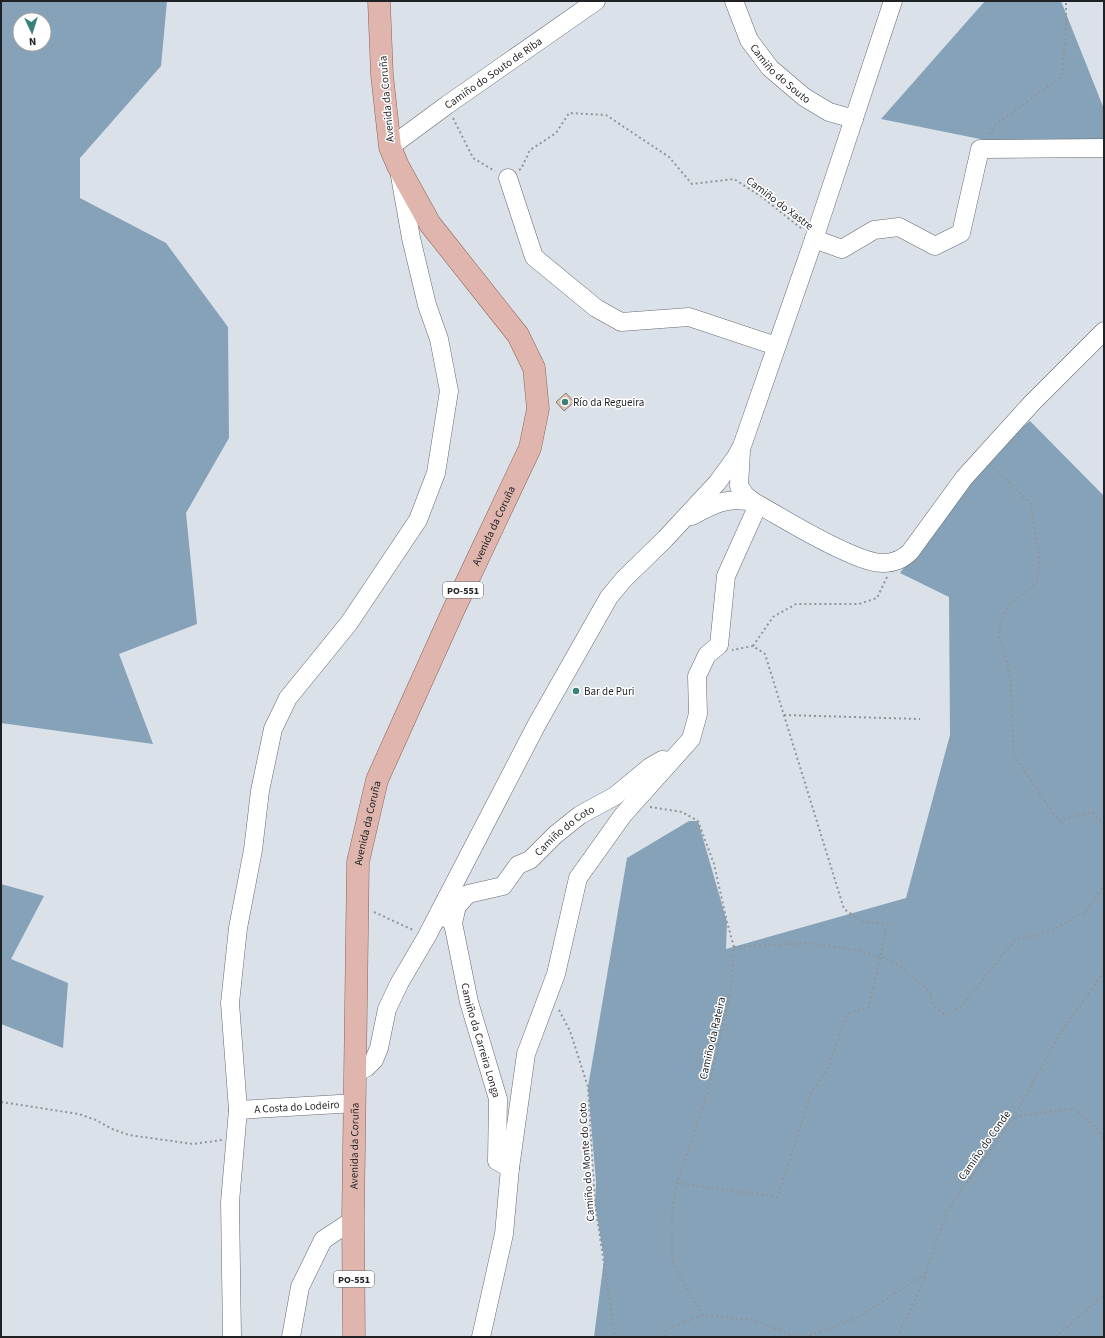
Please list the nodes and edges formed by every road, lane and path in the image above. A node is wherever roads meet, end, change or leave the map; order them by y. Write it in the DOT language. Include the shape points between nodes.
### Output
graph roads {
  1 [pos="379,1"];
  2 [pos="596,1"];
  3 [pos="734,1"];
  4 [pos="893,1"];
  5 [pos="1066,1"];
  6 [pos="447,105"];
  7 [pos="854,119"];
  8 [pos="1104,148"];
  9 [pos="980,149"];
  10 [pos="394,156"];
  11 [pos="508,178"];
  12 [pos="814,239"];
  13 [pos="1104,331"];
  14 [pos="776,346"];
  15 [pos="742,446"];
  16 [pos="983,457"];
  17 [pos="726,472"];
  18 [pos="709,492"];
  19 [pos="734,493"];
  20 [pos="756,504"];
  21 [pos="680,523"];
  22 [pos="893,562"];
  23 [pos="753,646"];
  24 [pos="706,655"];
  25 [pos="784,715"];
  26 [pos="920,719"];
  27 [pos="671,761"];
  28 [pos="636,802"];
  29 [pos="1104,824"];
  30 [pos="1104,885"];
  31 [pos="357,905"];
  32 [pos="439,912"];
  33 [pos="453,923"];
  34 [pos="427,936"];
  35 [pos="734,947"];
  36 [pos="882,957"];
  37 [pos="1104,972"];
  38 [pos="549,992"];
  39 [pos="382,1030"];
  40 [pos="360,1043"];
  41 [pos="362,1070"];
  42 [pos="1,1102"];
  43 [pos="356,1103"];
  44 [pos="238,1110"];
  45 [pos="1014,1117"];
  46 [pos="236,1136"];
  47 [pos="1104,1140"];
  48 [pos="510,1168"];
  49 [pos="677,1183"];
  50 [pos="354,1220"];
  51 [pos="926,1274"];
  52 [pos="1104,1295"];
  53 [pos="703,1315"];
  54 [pos="232,1337"];
  55 [pos="291,1337"];
  56 [pos="354,1337"];
  57 [pos="481,1337"];
  58 [pos="615,1337"];
  59 [pos="665,1337"];
  60 [pos="796,1337"];
  61 [pos="805,1337"];
  62 [pos="897,1337"];
  63 [pos="1055,1337"];
  1 -- 10 [label="main road, Avenida da Coruña / PO-551" via="382,75"];
  2 -- 6 [label="street, Camiño do Souto de Riba"];
  3 -- 7 [label="street, Camiño do Souto" via="749,40 770,68 804,97 829,112"];
  4 -- 7 [label="street"];
  5 -- 9 [label="path" via="1062,76 996,124"];
  6 -- 10 [label="street, Camiño do Souto de Riba"];
  6 -- 11 [label="path" via="473,158"];
  7 -- 12 [label="street"];
  8 -- 9 [label="street"];
  9 -- 12 [label="street" via="961,233 935,246 898,227 874,230 842,249"];
  10 -- 31 [label="main road, Avenida da Coruña / PO-551" via="430,224 518,335 534,368 538,409 530,448 377,780 358,862"];
  10 -- 44 [label="street" via="411,238 427,305 439,339 449,391 436,473 418,520 349,623 288,698 273,729 260,791 253,850 238,928 230,1003"];
  11 -- 12 [label="path, Camiño do Xastre" via="521,169 530,150 556,133 569,113 606,115 669,157 692,184 734,179"];
  11 -- 14 [label="street" via="534,257 596,308 621,322 689,317"];
  12 -- 14 [label="street"];
  13 -- 16 [label="street" via="1032,403"];
  14 -- 15 [label="street"];
  15 -- 17 [label="street"];
  15 -- 19 [label="street"];
  16 -- 22 [label="street" via="964,478 910,552 903,559"];
  16 -- 29 [label="path" via="1031,504 1040,564 1036,584 1010,604 1002,619 999,634 1010,675 1014,756 1059,821 1091,812"];
  17 -- 18 [label="street"];
  17 -- 19 [label="street" via="732,476"];
  18 -- 19 [label="street" via="721,499"];
  18 -- 21 [label="street"];
  19 -- 20 [label="street" via="745,495"];
  19 -- 21 [label="street"];
  20 -- 22 [label="street" via="830,545 862,558 881,563"];
  20 -- 24 [label="street" via="726,576 719,645"];
  21 -- 32 [label="street" via="609,597 537,724"];
  22 -- 23 [label="path" via="877,598 859,604 796,604 773,617"];
  23 -- 24 [label="path"];
  23 -- 25 [label="path" via="765,654"];
  24 -- 27 [label="street" via="697,676 698,714 691,739"];
  25 -- 26 [label="path"];
  25 -- 36 [label="path" via="844,909 863,922 887,924"];
  27 -- 28 [label="street"];
  27 -- 33 [label="street, Camiño do Coto" via="662,760 650,767 615,796 580,815 530,860 518,865 502,886 468,894 457,906"];
  28 -- 35 [label="path, Camiño da Rateira" via="682,812 698,821 714,864"];
  28 -- 38 [label="street" via="623,815 578,878 556,974"];
  30 -- 36 [label="path" via="1086,911 1051,931 1015,940 963,1005 945,1015 934,1006 930,992 902,967"];
  31 -- 34 [label="path"];
  31 -- 40 [label="main road, Avenida da Coruña / PO-551"];
  32 -- 33 [label="street"];
  32 -- 34 [label="street"];
  33 -- 48 [label="street, Camiño da Carreira Longa" via="469,1002 498,1099 497,1161"];
  34 -- 39 [label="street" via="387,1009"];
  35 -- 36 [label="path" via="811,944 855,950"];
  35 -- 49 [label="path, Camiño da Rateira" via="730,994 707,1094"];
  36 -- 49 [label="path" via="870,1007 847,1014 828,1068 811,1093 778,1197"];
  37 -- 45 [label="path, Camiño do Conde" via="1060,1034"];
  38 -- 48 [label="street" via="526,1054"];
  38 -- 58 [label="path, Camiño do Monte do Coto" via="570,1030 588,1086 595,1204"];
  39 -- 40 [label="street" via="374,1039"];
  39 -- 41 [label="street" via="374,1060"];
  40 -- 41 [label="main road, Avenida da Coruña / PO-551"];
  41 -- 43 [label="main road, Avenida da Coruña / PO-551"];
  42 -- 46 [label="path" via="79,1114 129,1135 193,1144"];
  43 -- 44 [label="street, A Costa do Lodeiro"];
  43 -- 50 [label="main road, Avenida da Coruña / PO-551"];
  44 -- 46 [label="street"];
  45 -- 47 [label="path" via="1074,1108 1098,1130"];
  45 -- 51 [label="path, Camiño do Conde" via="947,1212"];
  46 -- 54 [label="street" via="230,1202"];
  48 -- 57 [label="street" via="504,1234"];
  49 -- 53 [label="path, Camiño da Rateira" via="672,1212 672,1260"];
  50 -- 55 [label="street" via="323,1240 300,1287"];
  50 -- 56 [label="main road, PO-551"];
  51 -- 61 [label="path" via="859,1317"];
  51 -- 62 [label="path, Camiño do Conde"];
  52 -- 63 [label="path"];
  53 -- 59 [label="path" via="668,1329"];
  53 -- 60 [label="path" via="753,1320"];
}
